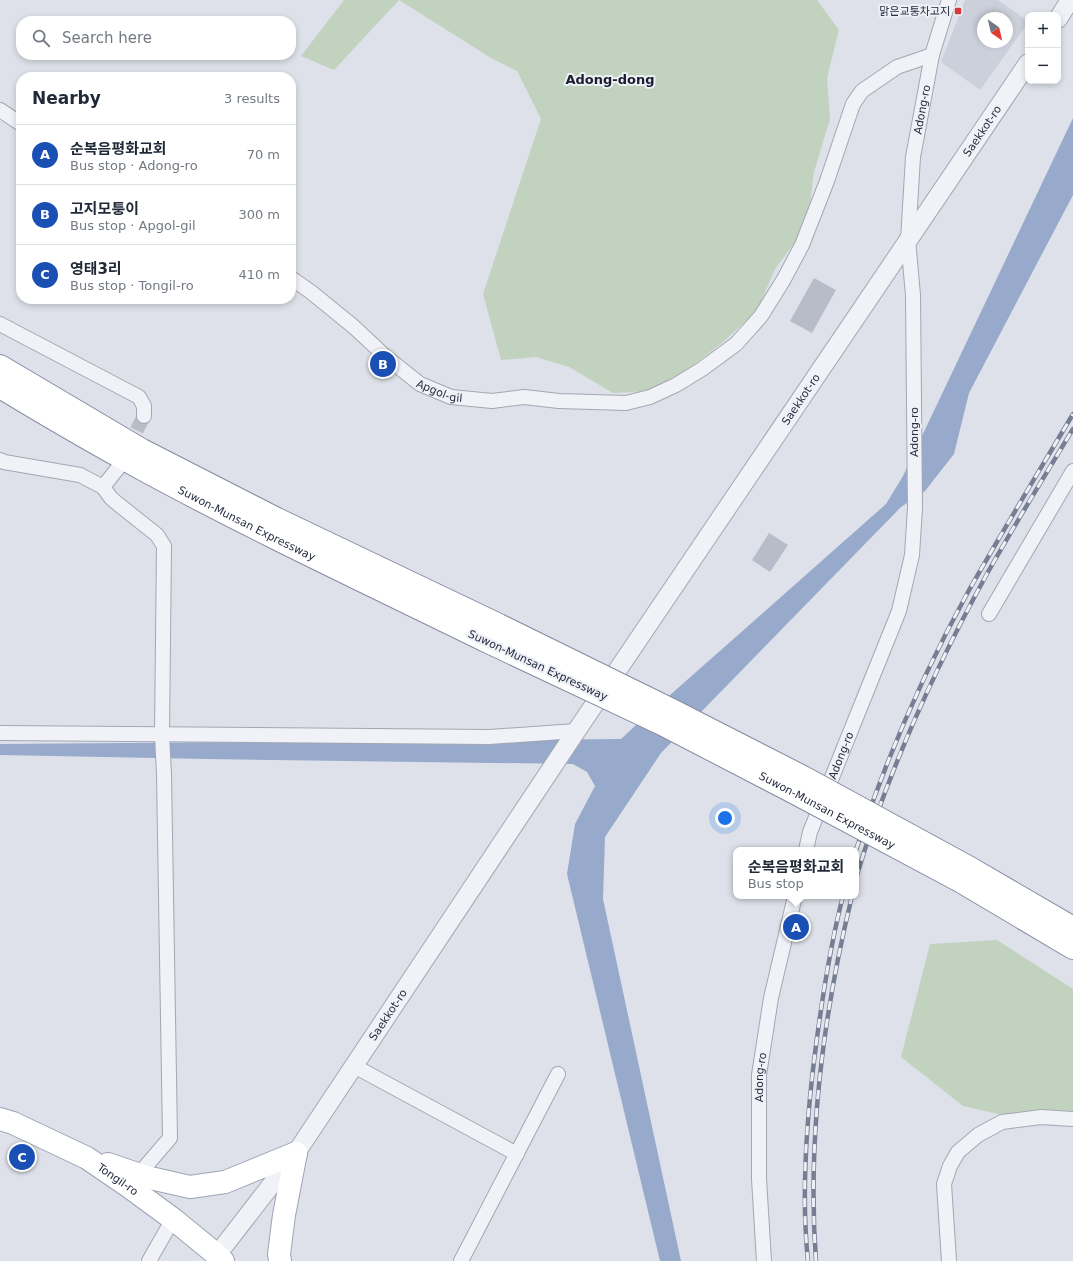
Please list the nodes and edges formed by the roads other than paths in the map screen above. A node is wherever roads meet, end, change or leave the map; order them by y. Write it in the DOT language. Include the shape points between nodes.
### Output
graph roads {
  1 [pos="949,0"];
  2 [pos="1070,0"];
  3 [pos="1061,14"];
  4 [pos="932,55"];
  5 [pos="1025,67"];
  6 [pos="0,110"];
  7 [pos="16,121"];
  8 [pos="908,240"];
  9 [pos="296,282"];
  10 [pos="0,324"];
  11 [pos="0,366"];
  12 [pos="0,387"];
  13 [pos="144,416"];
  14 [pos="0,460"];
  15 [pos="118,468"];
  16 [pos="1073,471"];
  17 [pos="103,487"];
  18 [pos="988,614"];
  19 [pos="493,633"];
  20 [pos="0,733"];
  21 [pos="574,733"];
  22 [pos="162,737"];
  23 [pos="807,847"];
  24 [pos="965,874"];
  25 [pos="794,899"];
  26 [pos="1073,928"];
  27 [pos="1073,948"];
  28 [pos="354,1066"];
  29 [pos="558,1074"];
  30 [pos="0,1119"];
  31 [pos="1073,1119"];
  32 [pos="296,1153"];
  33 [pos="517,1154"];
  34 [pos="87,1158"];
  35 [pos="139,1174"];
  36 [pos="173,1219"];
  37 [pos="220,1258"];
  38 [pos="149,1261"];
  39 [pos="280,1261"];
  40 [pos="461,1261"];
  41 [pos="764,1261"];
  42 [pos="949,1261"];
  1 -- 4 [label="street, Adong-ro"];
  2 -- 3 [label="street"];
  4 -- 8 [label="street, Adong-ro" via="913,157"];
  4 -- 9 [label="street, Apgol-gil" via="897,67 862,91 853,104 828,180 802,245 762,316 736,344 702,369 650,397 626,403 524,397 492,401 451,398 420,384"];
  5 -- 8 [label="street, Saekkot-ro"];
  6 -- 7 [label="street"];
  8 -- 21 [label="street, Saekkot-ro"];
  8 -- 23 [label="street, Adong-ro" via="913,295 915,508 912,555 899,611 810,832"];
  10 -- 13 [label="street" via="139,397 144,406"];
  11 -- 19 [label="main road, Suwon-Munsan Expressway" via="142,450"];
  12 -- 19 [label="main road, Suwon-Munsan Expressway" via="145,470 287,544"];
  14 -- 17 [label="street" via="80,475"];
  15 -- 17 [label="street"];
  16 -- 18 [label="street"];
  17 -- 22 [label="street" via="111,498 157,535 164,546"];
  19 -- 24 [label="main road, Suwon-Munsan Expressway, bridge" via="795,793"];
  20 -- 22 [label="street"];
  21 -- 22 [label="street" via="489,737"];
  21 -- 28 [label="street, Saekkot-ro"];
  22 -- 35 [label="street" via="170,1138"];
  24 -- 26 [label="main road, Suwon-Munsan Expressway"];
  24 -- 27 [label="main road, Suwon-Munsan Expressway"];
  25 -- 41 [label="street, Adong-ro" via="771,998 759,1075 759,1179"];
  28 -- 32 [label="street, Saekkot-ro"];
  28 -- 33 [label="street"];
  29 -- 33 [label="street"];
  30 -- 34 [label="main road, Tongil-ro"];
  31 -- 42 [label="street" via="1041,1117 1002,1122 978,1135 958,1152 944,1184"];
  32 -- 35 [label="main road" via="225,1182 190,1187"];
  32 -- 37 [label="street, Saekkot-ro"];
  32 -- 39 [label="main road" via="284,1215"];
  33 -- 40 [label="street"];
  34 -- 35 [label="main road"];
  34 -- 36 [label="main road, Tongil-ro"];
  36 -- 37 [label="main road, Tongil-ro"];
  36 -- 38 [label="street"];
}
